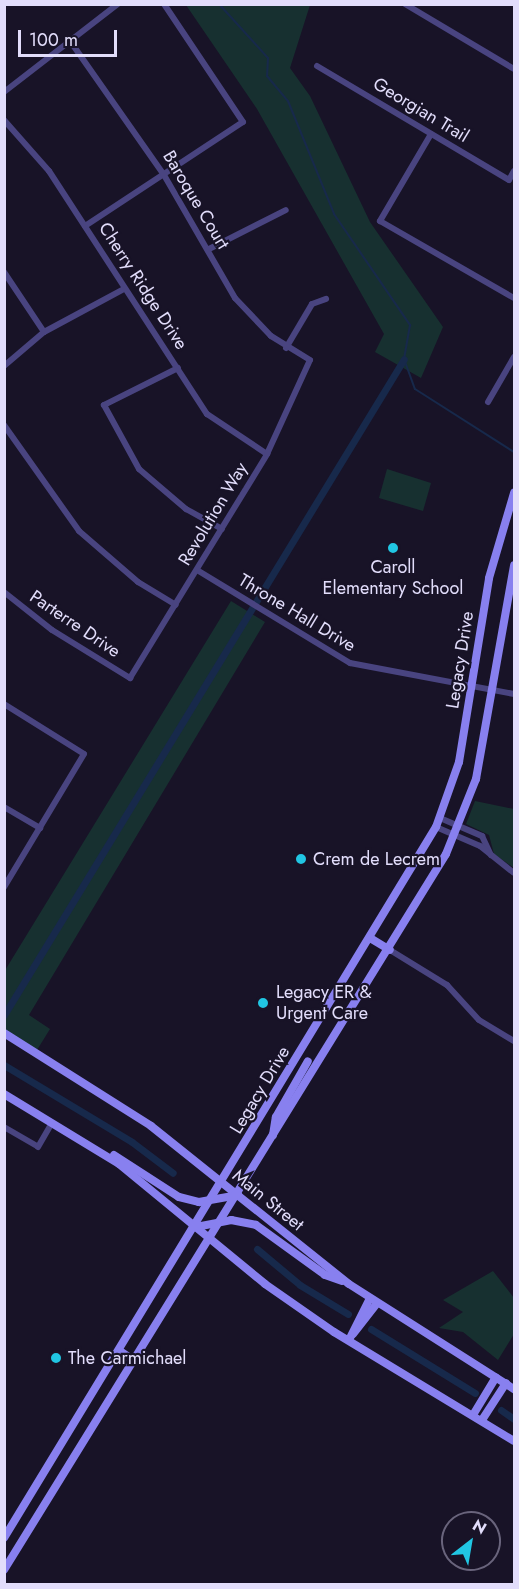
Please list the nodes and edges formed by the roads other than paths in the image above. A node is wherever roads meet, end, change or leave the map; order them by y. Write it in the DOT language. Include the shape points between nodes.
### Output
graph roads {
  1 [pos="118,4"];
  2 [pos="164,4"];
  3 [pos="405,4"];
  4 [pos="70,41"];
  5 [pos="318,66"];
  6 [pos="514,69"];
  7 [pos="4,92"];
  8 [pos="4,120"];
  9 [pos="431,134"];
  10 [pos="514,171"];
  11 [pos="165,175"];
  12 [pos="286,210"];
  13 [pos="85,226"];
  14 [pos="209,249"];
  15 [pos="4,272"];
  16 [pos="124,289"];
  17 [pos="514,298"];
  18 [pos="326,299"];
  19 [pos="44,332"];
  20 [pos="286,348"];
  21 [pos="514,357"];
  22 [pos="310,360"];
  23 [pos="4,366"];
  24 [pos="178,368"];
  25 [pos="488,402"];
  26 [pos="4,424"];
  27 [pos="267,454"];
  28 [pos="514,493"];
  29 [pos="222,529"];
  30 [pos="514,565"];
  31 [pos="197,570"];
  32 [pos="4,592"];
  33 [pos="176,605"];
  34 [pos="130,678"];
  35 [pos="473,687"];
  36 [pos="493,691"];
  37 [pos="514,694"];
  38 [pos="4,704"];
  39 [pos="4,807"];
  40 [pos="440,818"];
  41 [pos="459,826"];
  42 [pos="436,827"];
  43 [pos="40,828"];
  44 [pos="456,836"];
  45 [pos="495,861"];
  46 [pos="514,873"];
  47 [pos="4,887"];
  48 [pos="370,938"];
  49 [pos="390,950"];
  50 [pos="4,1033"];
  51 [pos="514,1041"];
  52 [pos="300,1055"];
  53 [pos="308,1061"];
  54 [pos="318,1067"];
  55 [pos="4,1094"];
  56 [pos="52,1123"];
  57 [pos="4,1127"];
  58 [pos="272,1141"];
  59 [pos="86,1143"];
  60 [pos="223,1184"];
  61 [pos="238,1195"];
  62 [pos="214,1199"];
  63 [pos="222,1221"];
  64 [pos="196,1227"];
  65 [pos="211,1240"];
  66 [pos="350,1284"];
  67 [pos="373,1300"];
  68 [pos="351,1337"];
  69 [pos="120,1351"];
  70 [pos="135,1361"];
  71 [pos="496,1377"];
  72 [pos="506,1383"];
  73 [pos="514,1389"];
  74 [pos="473,1415"];
  75 [pos="482,1420"];
  76 [pos="514,1441"];
  77 [pos="42,1477"];
  78 [pos="57,1486"];
  79 [pos="4,1538"];
  80 [pos="4,1570"];
  1 -- 4 [label="street"];
  2 -- 11 [label="street" via="243,122"];
  3 -- 6 [label="street"];
  4 -- 7 [label="street"];
  4 -- 11 [label="street, Baroque Court"];
  5 -- 9 [label="street, Georgian Trail"];
  8 -- 13 [label="street, Cherry Ridge Drive" via="49,171"];
  9 -- 10 [label="street, Georgian Trail" via="509,180"];
  9 -- 17 [label="street" via="380,220"];
  11 -- 13 [label="street"];
  11 -- 14 [label="street, Baroque Court"];
  12 -- 14 [label="street"];
  13 -- 16 [label="street, Cherry Ridge Drive"];
  14 -- 20 [label="street, Baroque Court" via="252,320"];
  15 -- 19 [label="street"];
  16 -- 19 [label="street"];
  16 -- 24 [label="street, Cherry Ridge Drive"];
  18 -- 20 [label="street" via="312,304"];
  19 -- 23 [label="street"];
  20 -- 22 [label="street, Baroque Court"];
  21 -- 25 [label="street"];
  22 -- 27 [label="street, Revolution Way"];
  24 -- 27 [label="street, Cherry Ridge Drive" via="207,414"];
  24 -- 29 [label="street" via="104,405 139,469 186,509"];
  26 -- 33 [label="street" via="79,531 138,582"];
  27 -- 29 [label="street, Revolution Way"];
  28 -- 35 [label="main road, Legacy Drive" via="491,569"];
  29 -- 31 [label="street, Revolution Way"];
  30 -- 36 [label="main road, Legacy Drive"];
  31 -- 33 [label="street, Revolution Way"];
  31 -- 35 [label="street, Throne Hall Drive" via="350,663"];
  32 -- 34 [label="street, Parterre Drive" via="52,630"];
  33 -- 34 [label="street, Revolution Way"];
  35 -- 36 [label="street, Throne Hall Drive"];
  35 -- 40 [label="main road, Legacy Drive" via="459,762"];
  36 -- 37 [label="street, Throne Hall Drive"];
  36 -- 41 [label="main road, Legacy Drive" via="476,780"];
  38 -- 43 [label="street" via="84,754"];
  39 -- 43 [label="street"];
  40 -- 41 [label="street"];
  40 -- 42 [label="main road, Legacy Drive"];
  41 -- 44 [label="main road, Legacy Drive"];
  41 -- 45 [label="street" via="482,836"];
  42 -- 44 [label="street"];
  42 -- 48 [label="main road, Legacy Drive"];
  43 -- 47 [label="street"];
  44 -- 45 [label="street" via="480,846"];
  44 -- 49 [label="main road, Legacy Drive"];
  45 -- 46 [label="street"];
  48 -- 49 [label="main road"];
  48 -- 52 [label="main road, Legacy Drive"];
  49 -- 51 [label="street" via="447,985 479,1020"];
  49 -- 54 [label="main road, Legacy Drive"];
  50 -- 60 [label="main road, Main Street" via="151,1126"];
  52 -- 53 [label="main road"];
  52 -- 60 [label="main road, Legacy Drive"];
  53 -- 54 [label="main road"];
  53 -- 58 [label="main road" via="276,1117"];
  54 -- 58 [label="main road, Legacy Drive"];
  55 -- 56 [label="main road"];
  56 -- 57 [label="street" via="38,1147"];
  56 -- 59 [label="main road"];
  58 -- 61 [label="main road, Legacy Drive"];
  59 -- 62 [label="main road" via="105,1149 179,1197"];
  59 -- 64 [label="main road"];
  60 -- 61 [label="main road, Main Street"];
  60 -- 62 [label="main road, Legacy Drive"];
  61 -- 62 [label="main road"];
  61 -- 63 [label="main road, Legacy Drive"];
  61 -- 66 [label="main road, Main Street"];
  62 -- 64 [label="main road, Legacy Drive"];
  63 -- 64 [label="main road"];
  63 -- 65 [label="main road, Legacy Drive"];
  63 -- 66 [label="main road" via="256,1225 325,1275"];
  64 -- 65 [label="main road"];
  64 -- 69 [label="main road, Legacy Drive"];
  65 -- 68 [label="main road"];
  65 -- 70 [label="main road, Legacy Drive"];
  66 -- 67 [label="main road, Main Street"];
  67 -- 68 [label="main road"];
  67 -- 71 [label="main road, Main Street"];
  68 -- 74 [label="main road"];
  69 -- 70 [label="main road"];
  69 -- 77 [label="main road, Legacy Drive"];
  70 -- 78 [label="main road, Legacy Drive"];
  71 -- 72 [label="main road, Main Street"];
  71 -- 74 [label="main road"];
  72 -- 73 [label="main road, Main Street"];
  72 -- 75 [label="main road"];
  74 -- 75 [label="main road"];
  75 -- 76 [label="main road"];
  77 -- 78 [label="main road"];
  77 -- 79 [label="main road, Legacy Drive"];
  78 -- 80 [label="main road, Legacy Drive"];
}
